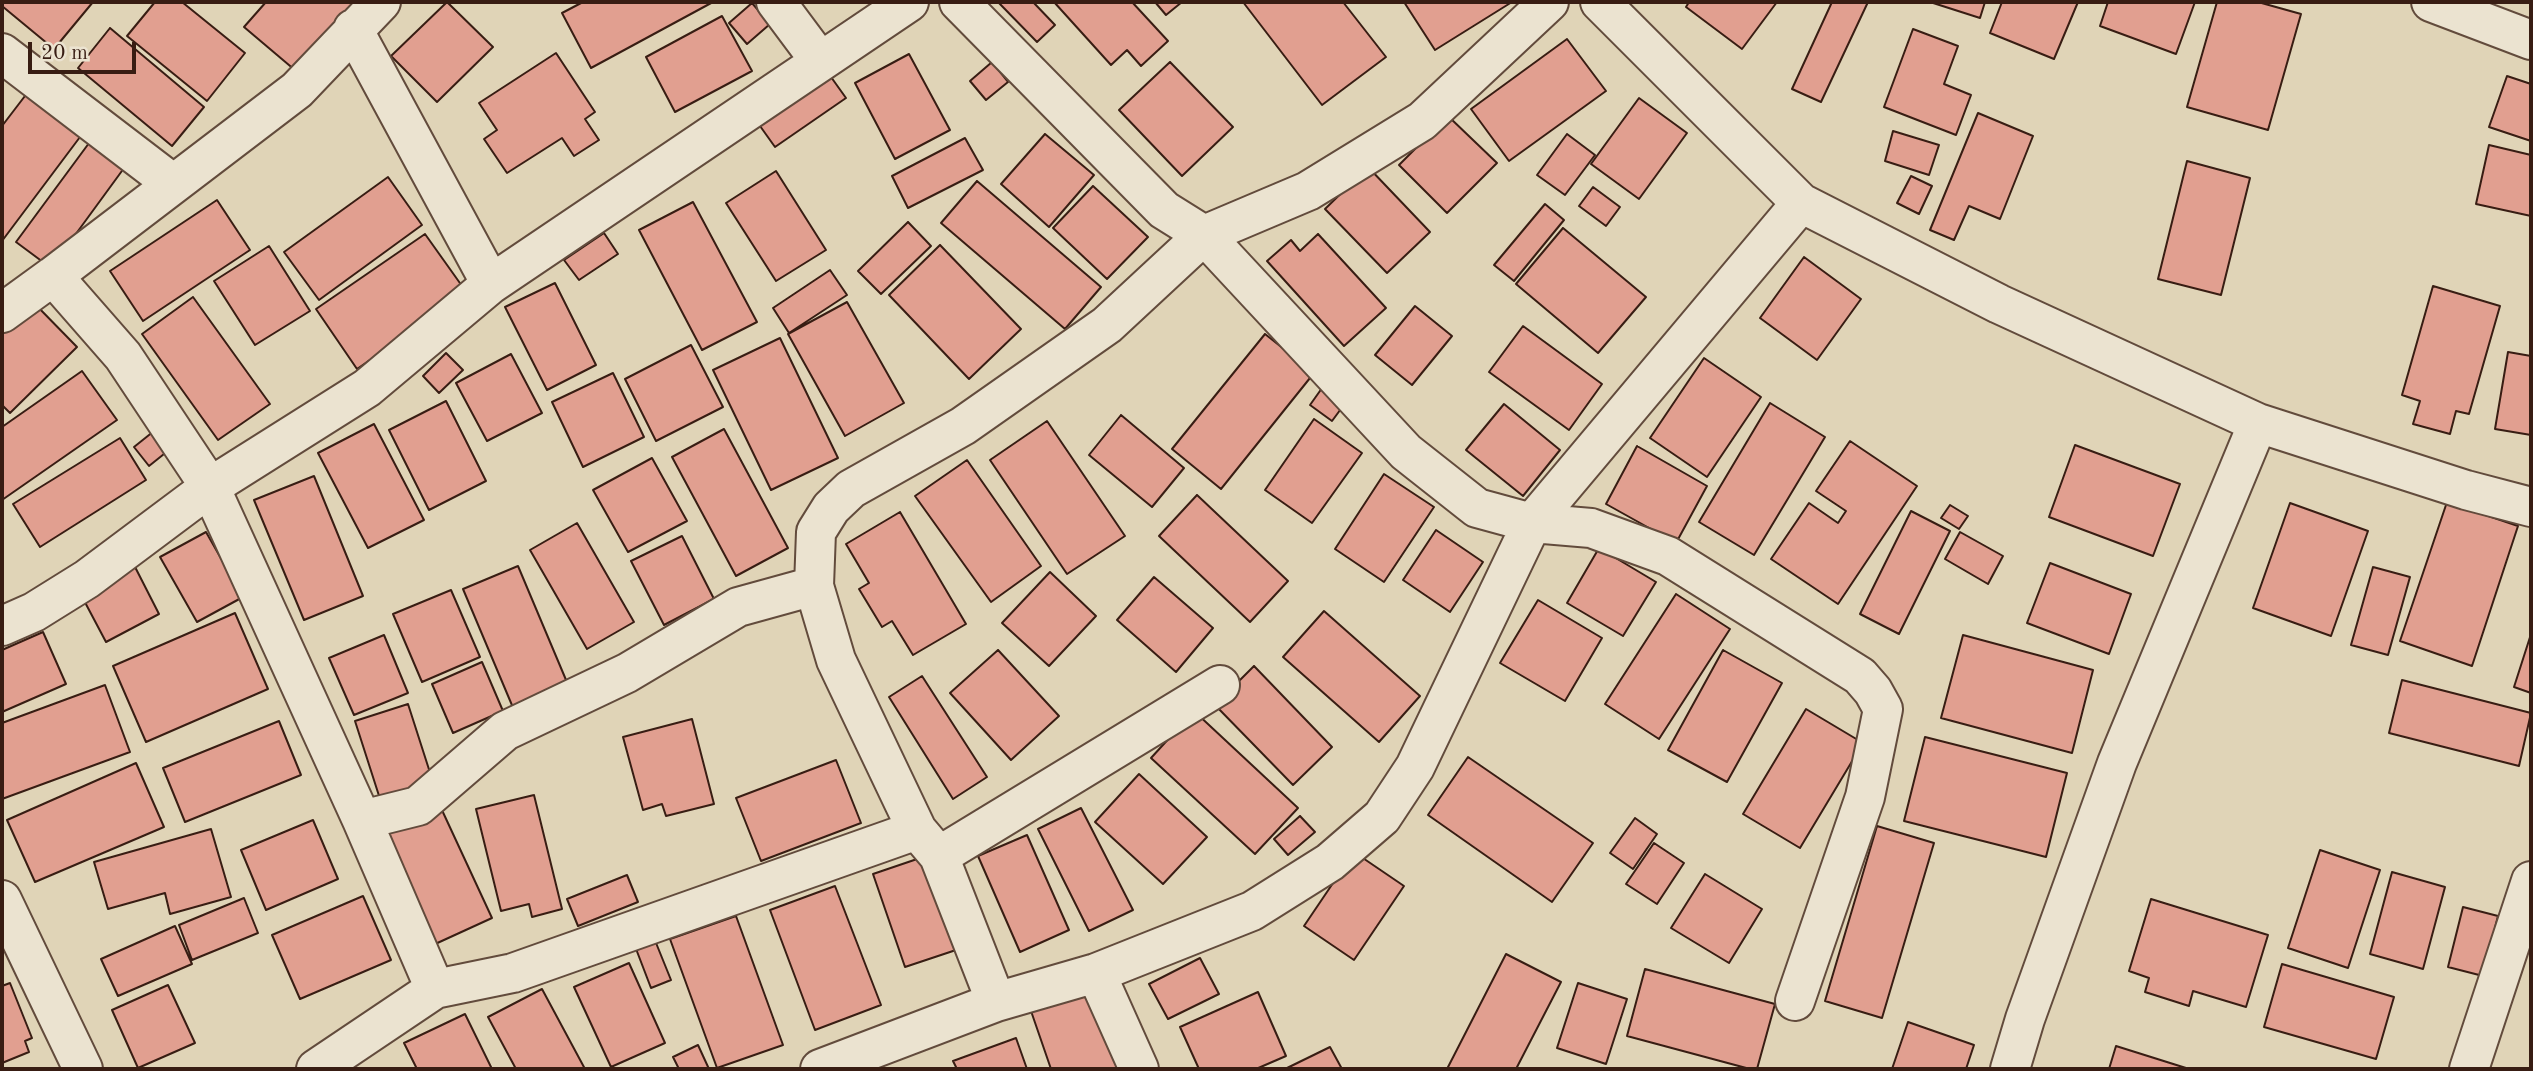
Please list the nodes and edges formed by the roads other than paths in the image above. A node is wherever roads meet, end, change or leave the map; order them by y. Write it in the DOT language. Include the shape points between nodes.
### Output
graph roads {
  1 [pos="381,2"];
  2 [pos="776,2"];
  3 [pos="909,2"];
  4 [pos="959,2"];
  5 [pos="1549,2"];
  6 [pos="2431,2"];
  7 [pos="1617,8"];
  8 [pos="353,29"];
  9 [pos="2531,40"];
  10 [pos="2,53"];
  11 [pos="820,61"];
  12 [pos="172,183"];
  13 [pos="1801,203"];
  14 [pos="1204,235"];
  15 [pos="53,276"];
  16 [pos="491,284"];
  17 [pos="2,313"];
  18 [pos="2259,423"];
  19 [pos="211,487"];
  20 [pos="2531,507"];
  21 [pos="1532,523"];
  22 [pos="814,586"];
  23 [pos="2,626"];
  24 [pos="1220,685"];
  25 [pos="362,820"];
  26 [pos="928,843"];
  27 [pos="2531,880"];
  28 [pos="2,900"];
  29 [pos="1096,973"];
  30 [pos="435,989"];
  31 [pos="1795,1001"];
  32 [pos="996,1002"];
  33 [pos="83,1069"];
  34 [pos="316,1069"];
  35 [pos="820,1069"];
  36 [pos="1139,1069"];
  37 [pos="2010,1069"];
  38 [pos="2469,1069"];
  1 -- 8 [label="street"];
  2 -- 11 [label="street"];
  3 -- 11 [label="street"];
  4 -- 14 [label="street" via="1164,210"];
  5 -- 14 [label="street" via="1422,121 1308,191"];
  6 -- 9 [label="street"];
  7 -- 13 [label="street"];
  8 -- 12 [label="street" via="297,90"];
  8 -- 16 [label="street"];
  10 -- 12 [label="street"];
  11 -- 16 [label="street"];
  12 -- 15 [label="street"];
  13 -- 18 [label="street" via="1999,304"];
  13 -- 21 [label="street"];
  14 -- 21 [label="street" via="1406,452 1477,508"];
  14 -- 22 [label="street" via="1107,325 962,426 850,489 816,532"];
  15 -- 17 [label="street"];
  15 -- 19 [label="street" via="123,356"];
  16 -- 19 [label="street" via="367,388"];
  18 -- 20 [label="street"];
  18 -- 37 [label="street" via="2117,763"];
  19 -- 23 [label="street" via="87,579"];
  19 -- 25 [label="street"];
  21 -- 29 [label="street" via="1415,768 1382,817 1330,862 1252,911"];
  21 -- 31 [label="street" via="1591,528 1668,556 1860,676 1883,709 1865,797"];
  22 -- 25 [label="street" via="738,607 627,673 505,731 418,806"];
  22 -- 26 [label="street" via="836,660"];
  24 -- 26 [label="street"];
  25 -- 30 [label="street"];
  26 -- 30 [label="street" via="513,973"];
  26 -- 32 [label="street"];
  27 -- 38 [label="street"];
  28 -- 33 [label="street"];
  29 -- 32 [label="street"];
  29 -- 36 [label="street"];
  30 -- 34 [label="street"];
  32 -- 35 [label="street"];
}
